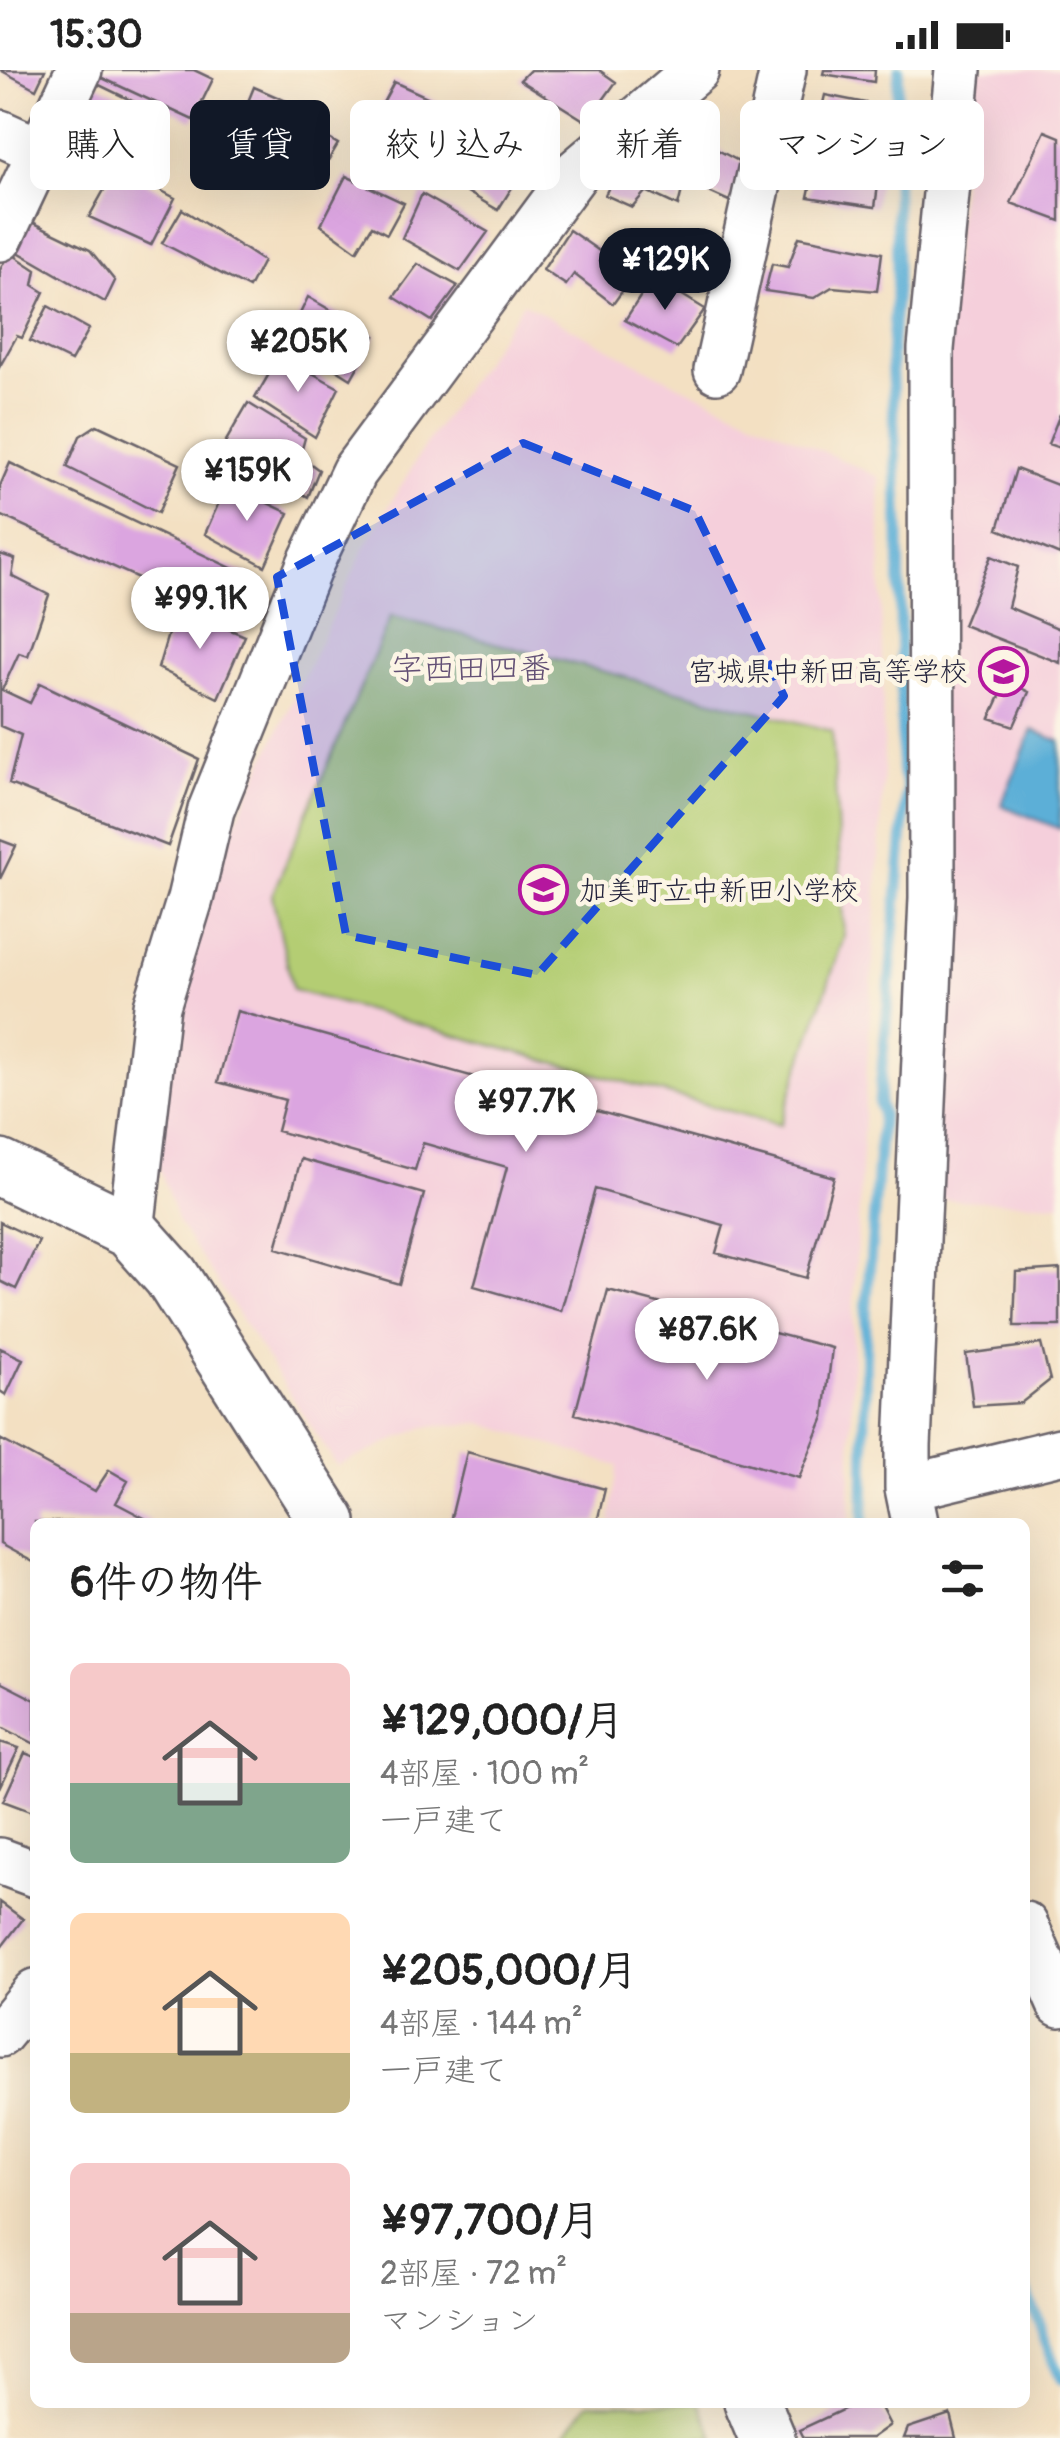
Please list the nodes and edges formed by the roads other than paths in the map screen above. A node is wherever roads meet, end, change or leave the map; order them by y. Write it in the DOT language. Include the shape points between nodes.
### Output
graph roads {
  1 [pos="79,70"];
  2 [pos="696,70"];
  3 [pos="784,70"];
  4 [pos="958,70"];
  5 [pos="65,100"];
  6 [pos="0,132"];
  7 [pos="30,146"];
  8 [pos="30,177"];
  9 [pos="0,238"];
  10 [pos="717,370"];
  11 [pos="0,1168"];
  12 [pos="131,1231"];
  13 [pos="1060,1451"];
  14 [pos="912,1506"];
  15 [pos="325,1518"];
  16 [pos="0,1861"];
  17 [pos="30,1872"];
  18 [pos="1030,1936"];
  19 [pos="30,1998"];
  20 [pos="1060,2004"];
  21 [pos="0,2034"];
  22 [pos="754,2408"];
  23 [pos="767,2438"];
  1 -- 5 [label="street"];
  2 -- 12 [label="street" via="576,171 354,472 211,810 157,1006"];
  3 -- 10 [label="street"];
  4 -- 14 [label="street" via="930,348 932,898"];
  6 -- 7 [label="street"];
  8 -- 9 [label="street"];
  11 -- 12 [label="street"];
  12 -- 15 [label="street" via="171,1276"];
  13 -- 14 [label="street"];
  16 -- 17 [label="street"];
  18 -- 20 [label="street"];
  19 -- 21 [label="street"];
  22 -- 23 [label="street"];
}
